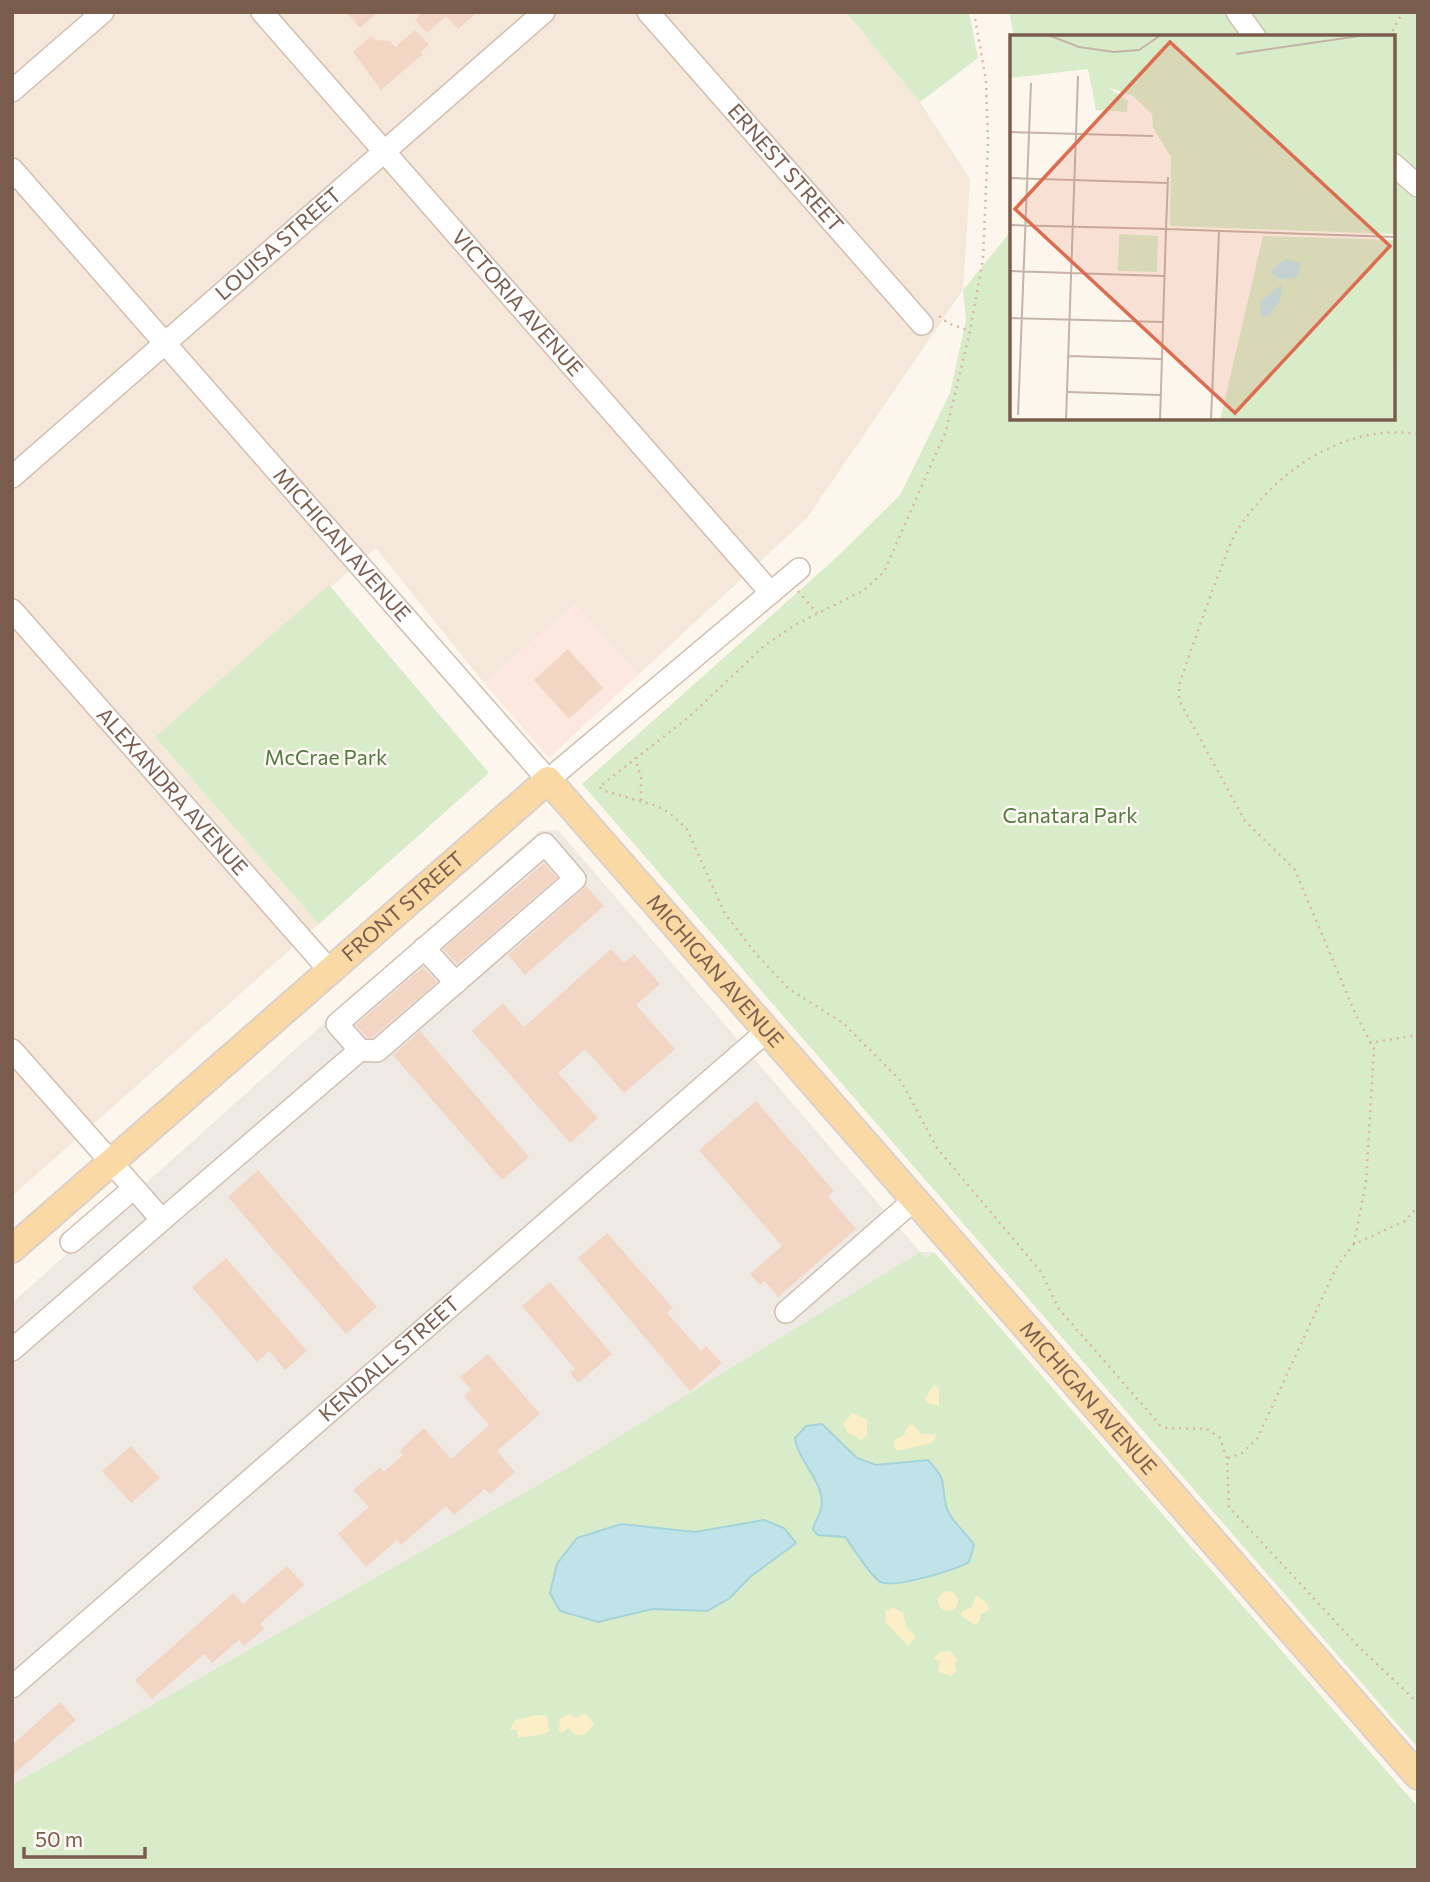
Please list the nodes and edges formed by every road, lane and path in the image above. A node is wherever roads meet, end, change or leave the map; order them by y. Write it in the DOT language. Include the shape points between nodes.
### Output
graph roads {
  1 [pos="103,12"];
  2 [pos="262,12"];
  3 [pos="544,12"];
  4 [pos="648,12"];
  5 [pos="974,12"];
  6 [pos="1237,12"];
  7 [pos="1403,12"];
  8 [pos="1254,35"];
  9 [pos="1390,35"];
  10 [pos="12,91"];
  11 [pos="383,150"];
  12 [pos="1395,166"];
  13 [pos="12,169"];
  14 [pos="1418,186"];
  15 [pos="922,324"];
  16 [pos="971,331"];
  17 [pos="165,343"];
  18 [pos="1418,434"];
  19 [pos="12,477"];
  20 [pos="798,580"];
  21 [pos="771,593"];
  22 [pos="12,611"];
  23 [pos="817,612"];
  24 [pos="635,757"];
  25 [pos="548,780"];
  26 [pos="640,801"];
  27 [pos="424,948"];
  28 [pos="331,972"];
  29 [pos="456,983"];
  30 [pos="767,1031"];
  31 [pos="1418,1035"];
  32 [pos="1369,1043"];
  33 [pos="12,1049"];
  34 [pos="360,1050"];
  35 [pos="112,1162"];
  36 [pos="134,1188"];
  37 [pos="914,1199"];
  38 [pos="1418,1206"];
  39 [pos="162,1220"];
  40 [pos="71,1242"];
  41 [pos="1353,1244"];
  42 [pos="12,1249"];
  43 [pos="786,1312"];
  44 [pos="12,1350"];
  45 [pos="1227,1459"];
  46 [pos="12,1687"];
  47 [pos="1418,1703"];
  48 [pos="1418,1776"];
  1 -- 10 [label="street"];
  2 -- 11 [label="street, VICTORIA AVENUE"];
  3 -- 11 [label="street, LOUISA STREET"];
  4 -- 15 [label="street, ERNEST STREET"];
  5 -- 16 [label="path" via="986,81 988,142 983,259"];
  6 -- 8 [label="street"];
  7 -- 9 [label="path"];
  11 -- 17 [label="street, LOUISA STREET"];
  11 -- 21 [label="street, VICTORIA AVENUE"];
  12 -- 14 [label="street"];
  13 -- 17 [label="street, MICHIGAN AVENUE"];
  15 -- 16 [label="path" via="936,313"];
  16 -- 23 [label="path" via="946,431 884,572 864,590"];
  17 -- 19 [label="street, LOUISA STREET"];
  17 -- 25 [label="street, MICHIGAN AVENUE"];
  18 -- 32 [label="path" via="1381,431 1349,440 1313,456 1276,483 1237,531 1179,685 1179,700 1245,821 1300,879"];
  20 -- 21 [label="street, FRONT STREET"];
  20 -- 23 [label="path"];
  21 -- 25 [label="street, FRONT STREET"];
  22 -- 28 [label="street, ALEXANDRA AVENUE"];
  23 -- 24 [label="path" via="765,645 689,718"];
  24 -- 26 [label="path" via="641,778"];
  24 -- 26 [label="path" via="599,787"];
  25 -- 28 [label="main road, FRONT STREET"];
  25 -- 30 [label="main road, MICHIGAN AVENUE"];
  26 -- 45 [label="path" via="670,813 687,828 725,914 756,954 789,989 861,1039 901,1081 937,1148 1041,1272 1059,1309 1160,1425 1215,1432"];
  27 -- 29 [label="street"];
  27 -- 29 [label="street" via="545,844 575,879"];
  27 -- 34 [label="street" via="337,1024"];
  28 -- 35 [label="main road, FRONT STREET"];
  29 -- 34 [label="street" via="377,1051"];
  30 -- 37 [label="main road, MICHIGAN AVENUE"];
  30 -- 46 [label="street, KENDALL STREET"];
  31 -- 32 [label="path"];
  32 -- 41 [label="path" via="1375,1058 1366,1182"];
  33 -- 35 [label="street"];
  34 -- 39 [label="street"];
  35 -- 36 [label="street"];
  35 -- 42 [label="main road, FRONT STREET"];
  36 -- 39 [label="street"];
  36 -- 40 [label="street"];
  37 -- 43 [label="street"];
  37 -- 48 [label="main road, MICHIGAN AVENUE"];
  38 -- 41 [label="path" via="1405,1221"];
  39 -- 44 [label="street"];
  41 -- 45 [label="path" via="1337,1266 1257,1439"];
  45 -- 47 [label="path" via="1229,1507 1358,1646"];
}
